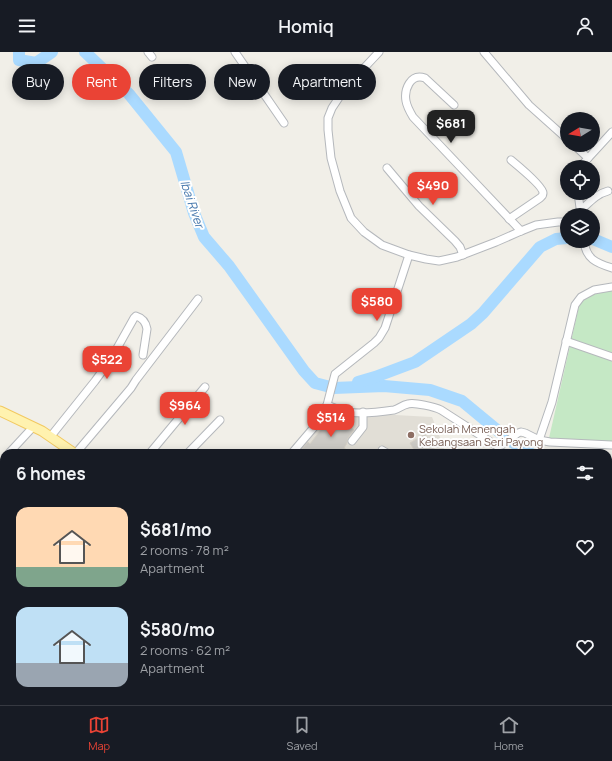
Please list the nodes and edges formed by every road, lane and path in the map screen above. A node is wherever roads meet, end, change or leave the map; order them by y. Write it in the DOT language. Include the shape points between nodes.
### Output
graph roads {
  1 [pos="235,52"];
  2 [pos="379,52"];
  3 [pos="484,52"];
  4 [pos="454,105"];
  5 [pos="284,123"];
  6 [pos="612,132"];
  7 [pos="560,133"];
  8 [pos="582,152"];
  9 [pos="588,158"];
  10 [pos="511,160"];
  11 [pos="387,168"];
  12 [pos="608,191"];
  13 [pos="585,208"];
  14 [pos="509,218"];
  15 [pos="560,222"];
  16 [pos="520,230"];
  17 [pos="586,248"];
  18 [pos="409,255"];
  19 [pos="463,255"];
  20 [pos="612,268"];
  21 [pos="612,287"];
  22 [pos="198,299"];
  23 [pos="566,342"];
  24 [pos="143,355"];
  25 [pos="612,357"];
  26 [pos="205,387"];
  27 [pos="327,402"];
  28 [pos="0,411"];
  29 [pos="364,412"];
  30 [pos="220,420"];
  31 [pos="33,426"];
  32 [pos="51,436"];
  33 [pos="539,440"];
  34 [pos="352,441"];
  35 [pos="612,446"];
  36 [pos="13,449"];
  37 [pos="69,449"];
  38 [pos="78,449"];
  39 [pos="153,449"];
  40 [pos="192,449"];
  41 [pos="295,449"];
  1 -- 5 [label="street"];
  2 -- 18 [label="street" via="350,83 332,108 328,118 331,158 351,218 364,232 382,245"];
  3 -- 7 [label="street" via="529,105"];
  4 -- 14 [label="street" via="425,78 416,77 408,86 406,101 413,117"];
  6 -- 9 [label="street"];
  8 -- 9 [label="street"];
  10 -- 14 [label="street" via="541,186 544,193"];
  11 -- 19 [label="street" via="455,241"];
  12 -- 13 [label="street" via="596,196"];
  14 -- 16 [label="street"];
  15 -- 16 [label="street"];
  16 -- 19 [label="street"];
  17 -- 20 [label="street" via="594,261"];
  18 -- 19 [label="street" via="439,261"];
  18 -- 27 [label="street" via="385,328 374,343 338,371"];
  21 -- 23 [label="street" via="594,290 581,296 575,305"];
  22 -- 38 [label="street" via="131,388"];
  23 -- 25 [label="street"];
  23 -- 33 [label="street" via="552,402"];
  24 -- 32 [label="street" via="147,330 144,321 136,316 111,359"];
  26 -- 39 [label="street"];
  27 -- 29 [label="street" via="345,412"];
  27 -- 41 [label="street" via="315,426"];
  28 -- 31 [label="main road"];
  29 -- 33 [label="street" via="394,410 411,403 441,410 497,446 521,432"];
  29 -- 34 [label="street" via="361,432"];
  30 -- 40 [label="street"];
  31 -- 32 [label="main road"];
  31 -- 36 [label="street"];
  32 -- 37 [label="main road"];
  33 -- 35 [label="street"];
}
